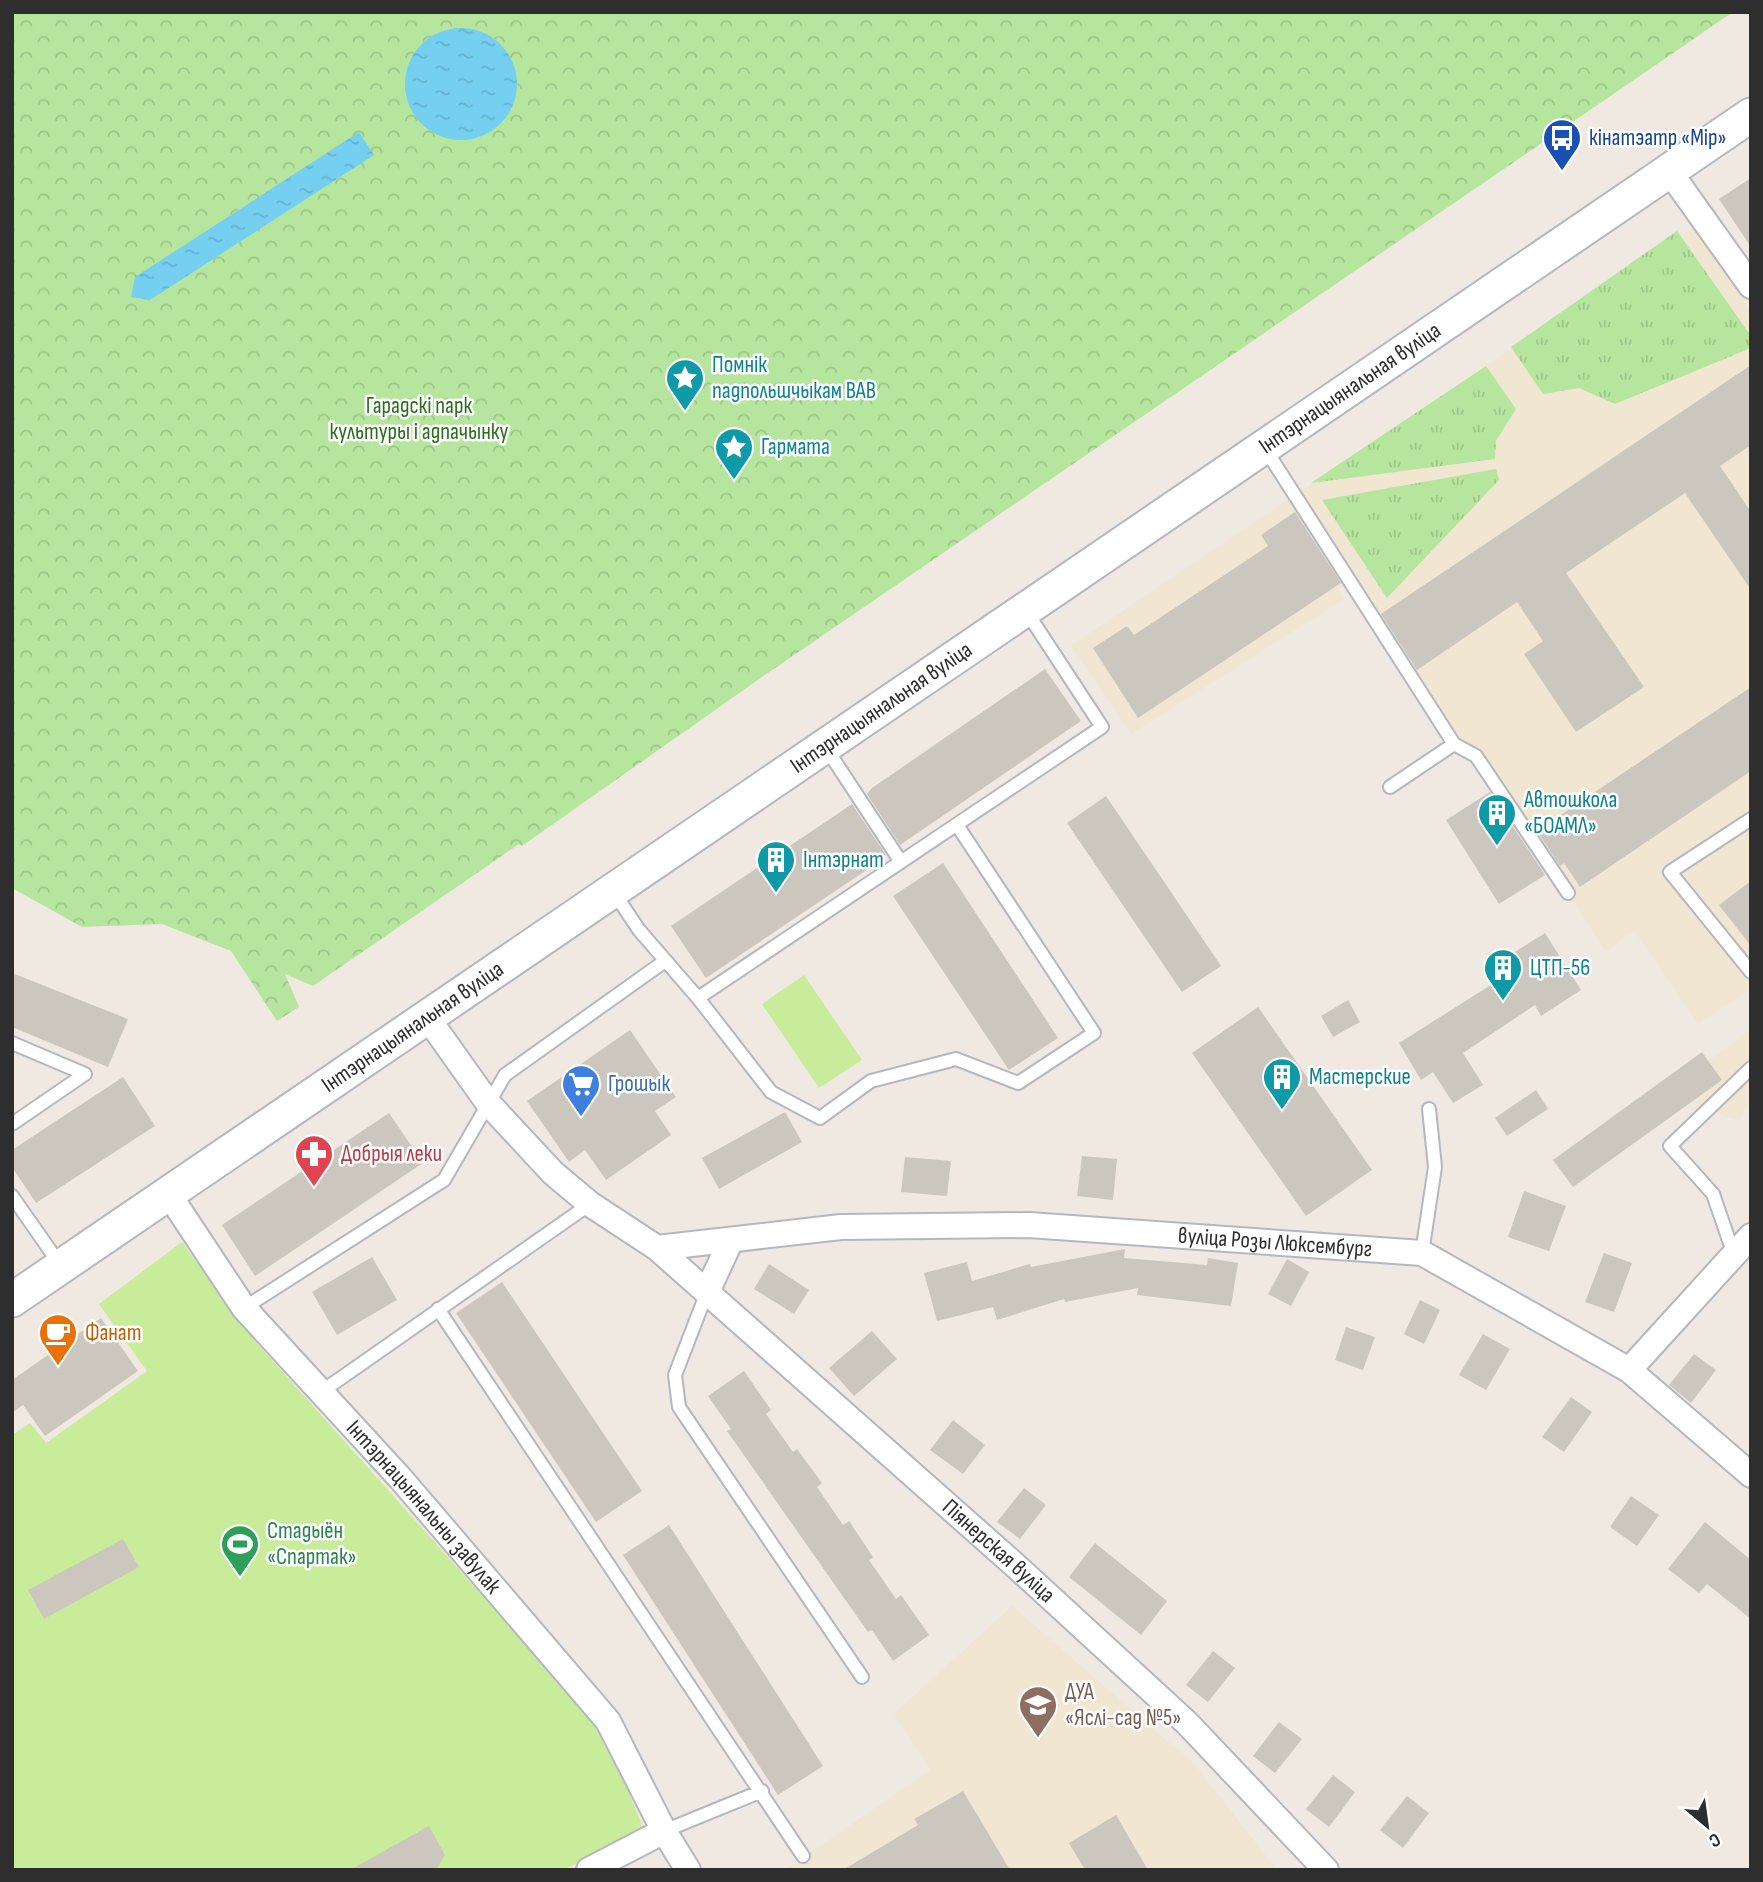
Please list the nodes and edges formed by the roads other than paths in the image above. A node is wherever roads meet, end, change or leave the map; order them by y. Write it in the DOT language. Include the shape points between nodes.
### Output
graph roads {
  1 [pos="1751,115"];
  2 [pos="1669,171"];
  3 [pos="1751,286"];
  4 [pos="1264,446"];
  5 [pos="1024,609"];
  6 [pos="1454,744"];
  7 [pos="824,746"];
  8 [pos="1390,787"];
  9 [pos="1751,819"];
  10 [pos="957,825"];
  11 [pos="901,862"];
  12 [pos="612,890"];
  13 [pos="1568,893"];
  14 [pos="665,961"];
  15 [pos="1751,972"];
  16 [pos="698,998"];
  17 [pos="427,1017"];
  18 [pos="12,1043"];
  19 [pos="1751,1068"];
  20 [pos="488,1103"];
  21 [pos="1429,1109"];
  22 [pos="12,1124"];
  23 [pos="168,1193"];
  24 [pos="12,1196"];
  25 [pos="590,1204"];
  26 [pos="1751,1236"];
  27 [pos="731,1240"];
  28 [pos="657,1248"];
  29 [pos="1422,1253"];
  30 [pos="1734,1255"];
  31 [pos="61,1266"];
  32 [pos="707,1292"];
  33 [pos="12,1300"];
  34 [pos="244,1308"];
  35 [pos="438,1309"];
  36 [pos="1629,1370"];
  37 [pos="321,1392"];
  38 [pos="1751,1475"];
  39 [pos="862,1677"];
  40 [pos="762,1791"];
  41 [pos="664,1831"];
  42 [pos="803,1856"];
  43 [pos="590,1870"];
  44 [pos="688,1870"];
  45 [pos="1326,1870"];
  1 -- 2 [label="main road, Інтэрнацыянальная вуліца"];
  2 -- 3 [label="street"];
  2 -- 4 [label="main road, Інтэрнацыянальная вуліца"];
  4 -- 5 [label="main road, Інтэрнацыянальная вуліца"];
  4 -- 6 [label="lane"];
  5 -- 7 [label="main road, Інтэрнацыянальная вуліца"];
  5 -- 10 [label="lane" via="1102,727"];
  6 -- 8 [label="lane"];
  6 -- 13 [label="lane" via="1476,756"];
  7 -- 11 [label="lane"];
  7 -- 12 [label="main road, Інтэрнацыянальная вуліца"];
  9 -- 15 [label="lane" via="1670,872"];
  10 -- 11 [label="lane"];
  10 -- 16 [label="lane" via="1094,1033 1017,1083 956,1059 871,1081 820,1118 771,1092"];
  11 -- 16 [label="lane"];
  12 -- 14 [label="lane"];
  12 -- 17 [label="main road, Інтэрнацыянальная вуліца"];
  14 -- 16 [label="lane"];
  14 -- 20 [label="lane" via="505,1075"];
  17 -- 20 [label="street, Піянерская вуліца"];
  17 -- 23 [label="main road, Інтэрнацыянальная вуліца"];
  18 -- 22 [label="lane" via="85,1074"];
  19 -- 30 [label="lane" via="1670,1146 1713,1194"];
  20 -- 25 [label="street, Піянерская вуліца" via="553,1173"];
  20 -- 34 [label="lane" via="444,1180"];
  21 -- 29 [label="lane" via="1434,1167"];
  23 -- 31 [label="main road, Інтэрнацыянальная вуліца"];
  23 -- 34 [label="street, Інтэрнацыянальны завулак"];
  24 -- 31 [label="lane"];
  25 -- 28 [label="street, Піянерская вуліца"];
  25 -- 35 [label="lane"];
  26 -- 30 [label="street"];
  27 -- 28 [label="street, вуліца Розы Люксембург"];
  27 -- 29 [label="street, вуліца Розы Люксембург" via="841,1227 1029,1225"];
  27 -- 32 [label="street"];
  28 -- 32 [label="street, Піянерская вуліца"];
  29 -- 36 [label="street, вуліца Розы Люксембург"];
  30 -- 36 [label="street"];
  31 -- 33 [label="main road, Інтэрнацыянальная вуліца"];
  32 -- 39 [label="lane" via="675,1375 679,1407"];
  32 -- 45 [label="street, Піянерская вуліца" via="1187,1723"];
  34 -- 37 [label="street, Інтэрнацыянальны завулак"];
  35 -- 37 [label="lane"];
  35 -- 40 [label="lane"];
  36 -- 38 [label="street, вуліца Розы Люксембург"];
  37 -- 41 [label="street, Інтэрнацыянальны завулак" via="608,1721"];
  40 -- 41 [label="lane"];
  40 -- 42 [label="lane"];
  41 -- 43 [label="street"];
  41 -- 44 [label="street, Інтэрнацыянальны завулак"];
}
